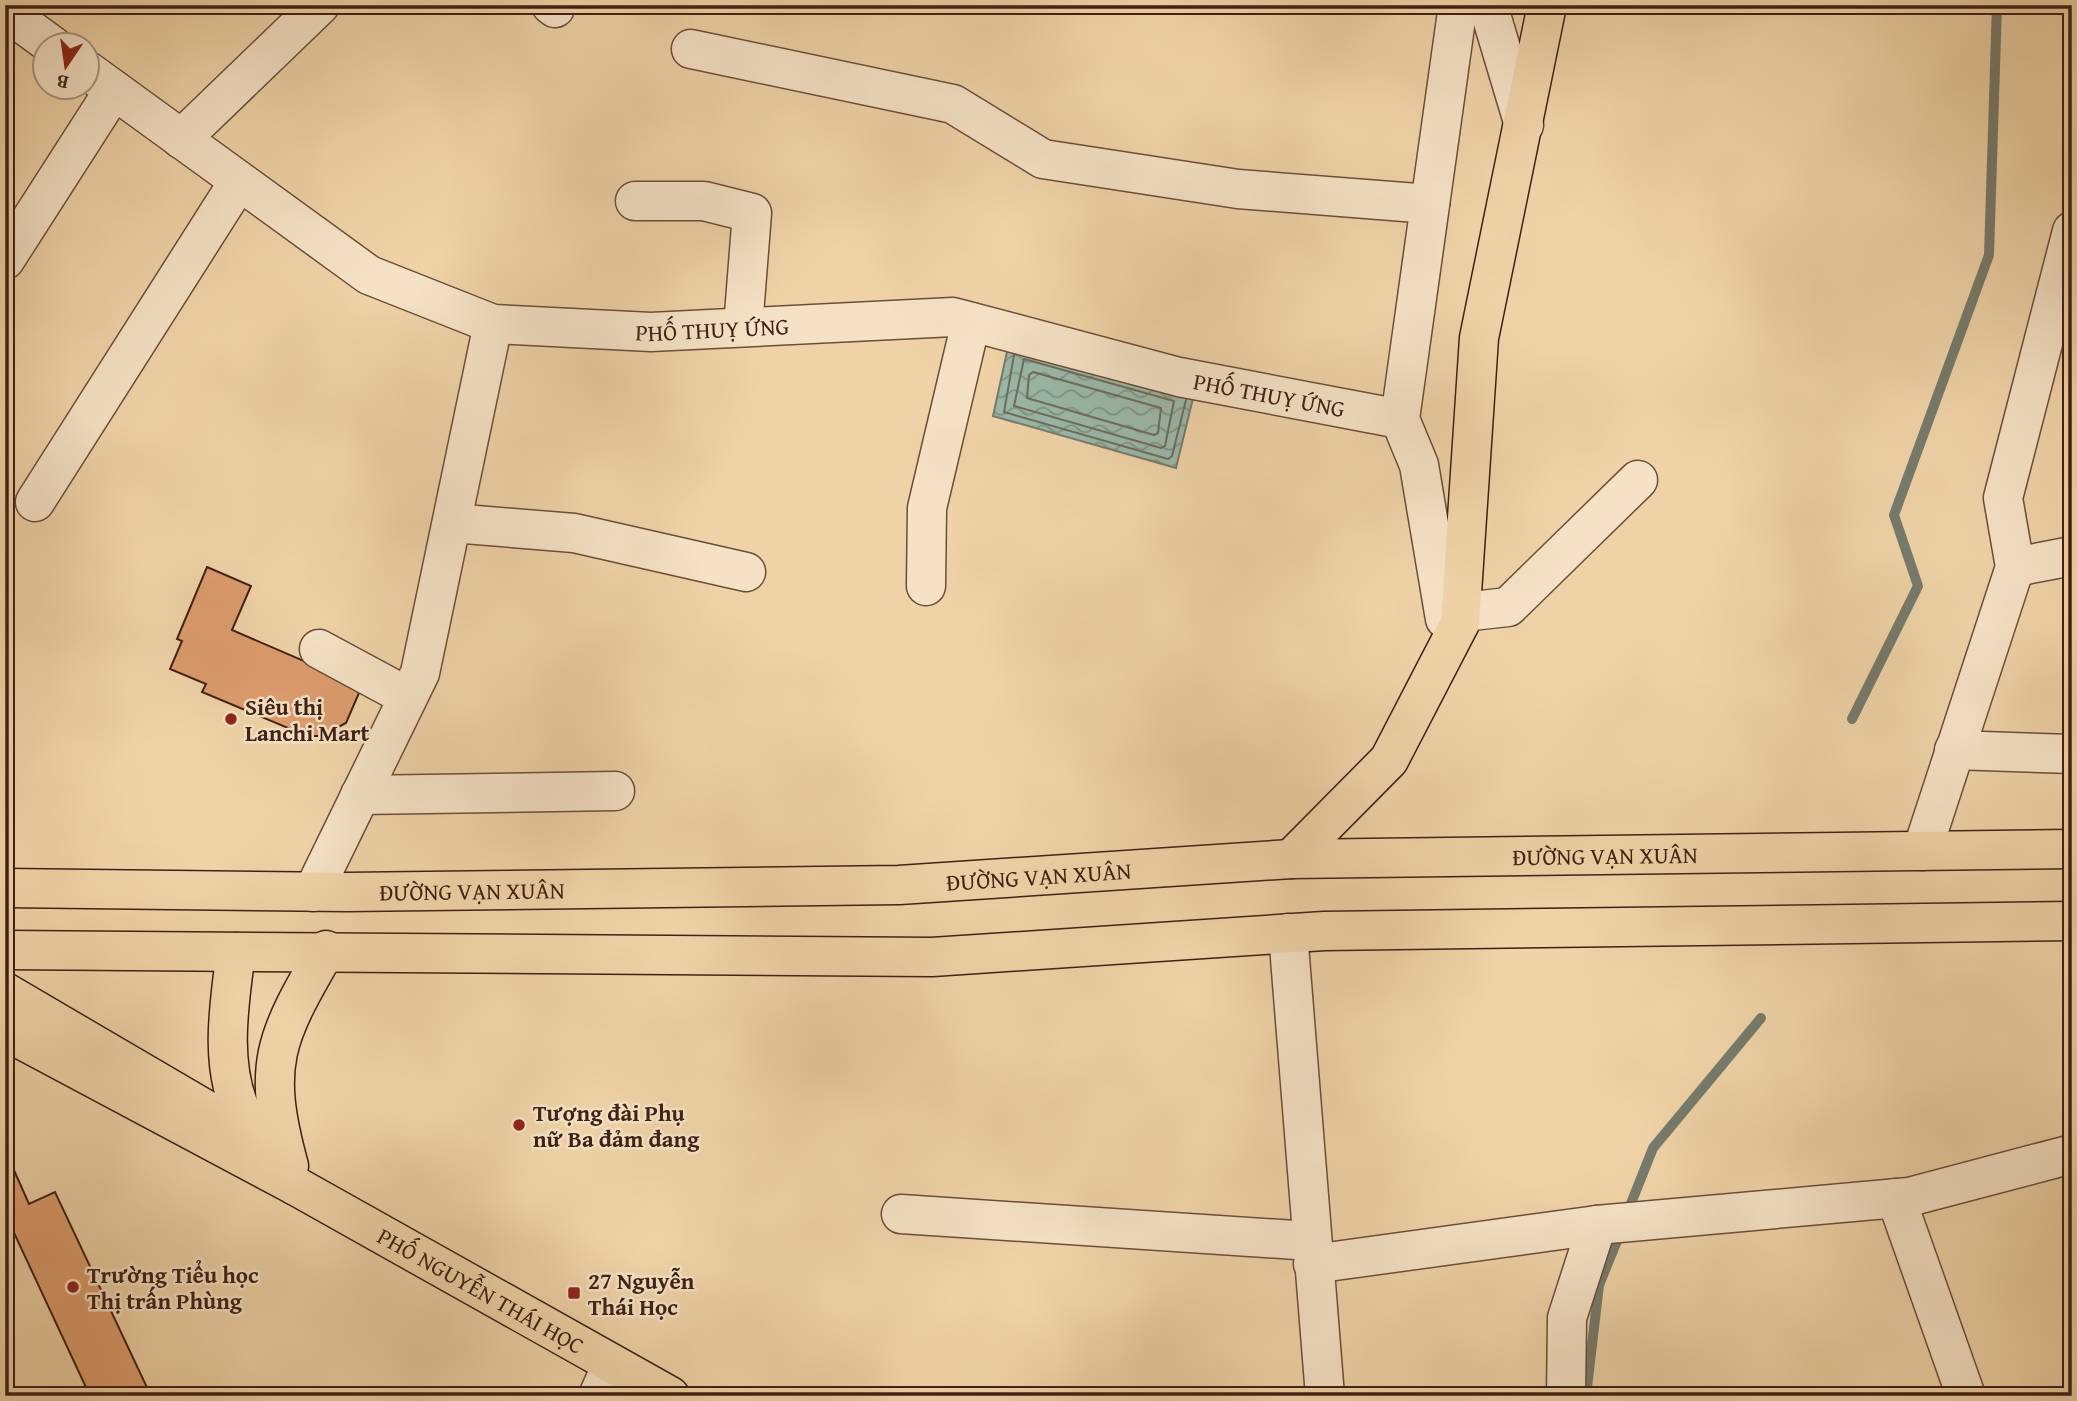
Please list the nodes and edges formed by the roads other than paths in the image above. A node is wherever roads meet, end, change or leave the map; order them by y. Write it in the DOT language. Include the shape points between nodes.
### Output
graph roads {
  1 [pos="320,5"];
  2 [pos="1458,5"];
  3 [pos="1489,5"];
  4 [pos="1547,5"];
  5 [pos="5,11"];
  6 [pos="34,32"];
  7 [pos="691,49"];
  8 [pos="102,81"];
  9 [pos="89,102"];
  10 [pos="1524,125"];
  11 [pos="181,139"];
  12 [pos="239,181"];
  13 [pos="635,201"];
  14 [pos="1430,204"];
  15 [pos="2072,231"];
  16 [pos="5,260"];
  17 [pos="971,322"];
  18 [pos="493,324"];
  19 [pos="743,327"];
  20 [pos="1400,419"];
  21 [pos="1638,480"];
  22 [pos="35,502"];
  23 [pos="452,523"];
  24 [pos="2072,556"];
  25 [pos="2015,567"];
  26 [pos="746,572"];
  27 [pos="926,586"];
  28 [pos="1461,618"];
  29 [pos="319,649"];
  30 [pos="408,697"];
  31 [pos="1954,750"];
  32 [pos="2072,754"];
  33 [pos="615,792"];
  34 [pos="360,795"];
  35 [pos="2072,849"];
  36 [pos="1922,851"];
  37 [pos="1291,859"];
  38 [pos="5,888"];
  39 [pos="313,892"];
  40 [pos="2072,921"];
  41 [pos="1288,933"];
  42 [pos="5,950"];
  43 [pos="326,950"];
  44 [pos="236,952"];
  45 [pos="5,992"];
  46 [pos="5,1031"];
  47 [pos="2072,1154"];
  48 [pos="294,1185"];
  49 [pos="1896,1198"];
  50 [pos="901,1214"];
  51 [pos="1597,1225"];
  52 [pos="1312,1253"];
  53 [pos="605,1380"];
  54 [pos="670,1396"];
  55 [pos="1325,1396"];
  56 [pos="1566,1396"];
  57 [pos="1966,1396"];
  1 -- 11 [label="street"];
  2 -- 14 [label="street"];
  3 -- 10 [label="street"];
  4 -- 10 [label="main road"];
  5 -- 6 [label="street"];
  7 -- 14 [label="street" via="953,104 1043,159 1238,189"];
  8 -- 11 [label="street, PHỐ THUỴ ỨNG"];
  9 -- 16 [label="street"];
  10 -- 28 [label="main road" via="1479,338"];
  11 -- 12 [label="street, PHỐ THUỴ ỨNG"];
  12 -- 18 [label="street, PHỐ THUỴ ỨNG" via="369,275"];
  12 -- 22 [label="street"];
  13 -- 19 [label="street" via="704,201 752,213"];
  14 -- 20 [label="street"];
  15 -- 25 [label="street" via="2003,498"];
  17 -- 19 [label="street, PHỐ THUỴ ỨNG" via="953,317"];
  17 -- 20 [label="street, PHỐ THUỴ ỨNG" via="1179,377"];
  17 -- 27 [label="street" via="927,508"];
  18 -- 19 [label="street, PHỐ THUỴ ỨNG" via="651,332"];
  18 -- 23 [label="street"];
  20 -- 28 [label="street" via="1419,465 1445,619"];
  21 -- 28 [label="street" via="1508,607"];
  23 -- 26 [label="street" via="573,533"];
  23 -- 30 [label="street" via="420,673"];
  24 -- 25 [label="street"];
  25 -- 31 [label="street"];
  28 -- 37 [label="main road" via="1389,760"];
  29 -- 30 [label="street"];
  30 -- 34 [label="street"];
  31 -- 32 [label="street"];
  31 -- 36 [label="street"];
  33 -- 34 [label="street"];
  34 -- 39 [label="street"];
  35 -- 36 [label="main road, ĐƯỜNG VẠN XUÂN"];
  36 -- 37 [label="main road, ĐƯỜNG VẠN XUÂN"];
  37 -- 39 [label="main road, ĐƯỜNG VẠN XUÂN" via="899,885"];
  38 -- 39 [label="main road, ĐƯỜNG VẠN XUÂN"];
  40 -- 41 [label="main road"];
  41 -- 43 [label="main road" via="932,957"];
  41 -- 52 [label="street"];
  42 -- 44 [label="main road"];
  43 -- 44 [label="main road"];
  43 -- 48 [label="main road" via="291,1010 275,1056 273,1102"];
  44 -- 48 [label="main road" via="230,1002 233,1086 244,1118"];
  45 -- 48 [label="main road, PHỐ NGUYỄN THÁI HỌC" via="237,1128"];
  46 -- 48 [label="main road, PHỐ NGUYỄN THÁI HỌC"];
  47 -- 49 [label="street"];
  48 -- 53 [label="main road, PHỐ NGUYỄN THÁI HỌC"];
  49 -- 51 [label="street"];
  49 -- 57 [label="street"];
  50 -- 52 [label="street"];
  51 -- 52 [label="street"];
  51 -- 56 [label="street" via="1567,1318"];
  52 -- 55 [label="street"];
  53 -- 54 [label="main road, PHỐ NGUYỄN THÁI HỌC"];
}
